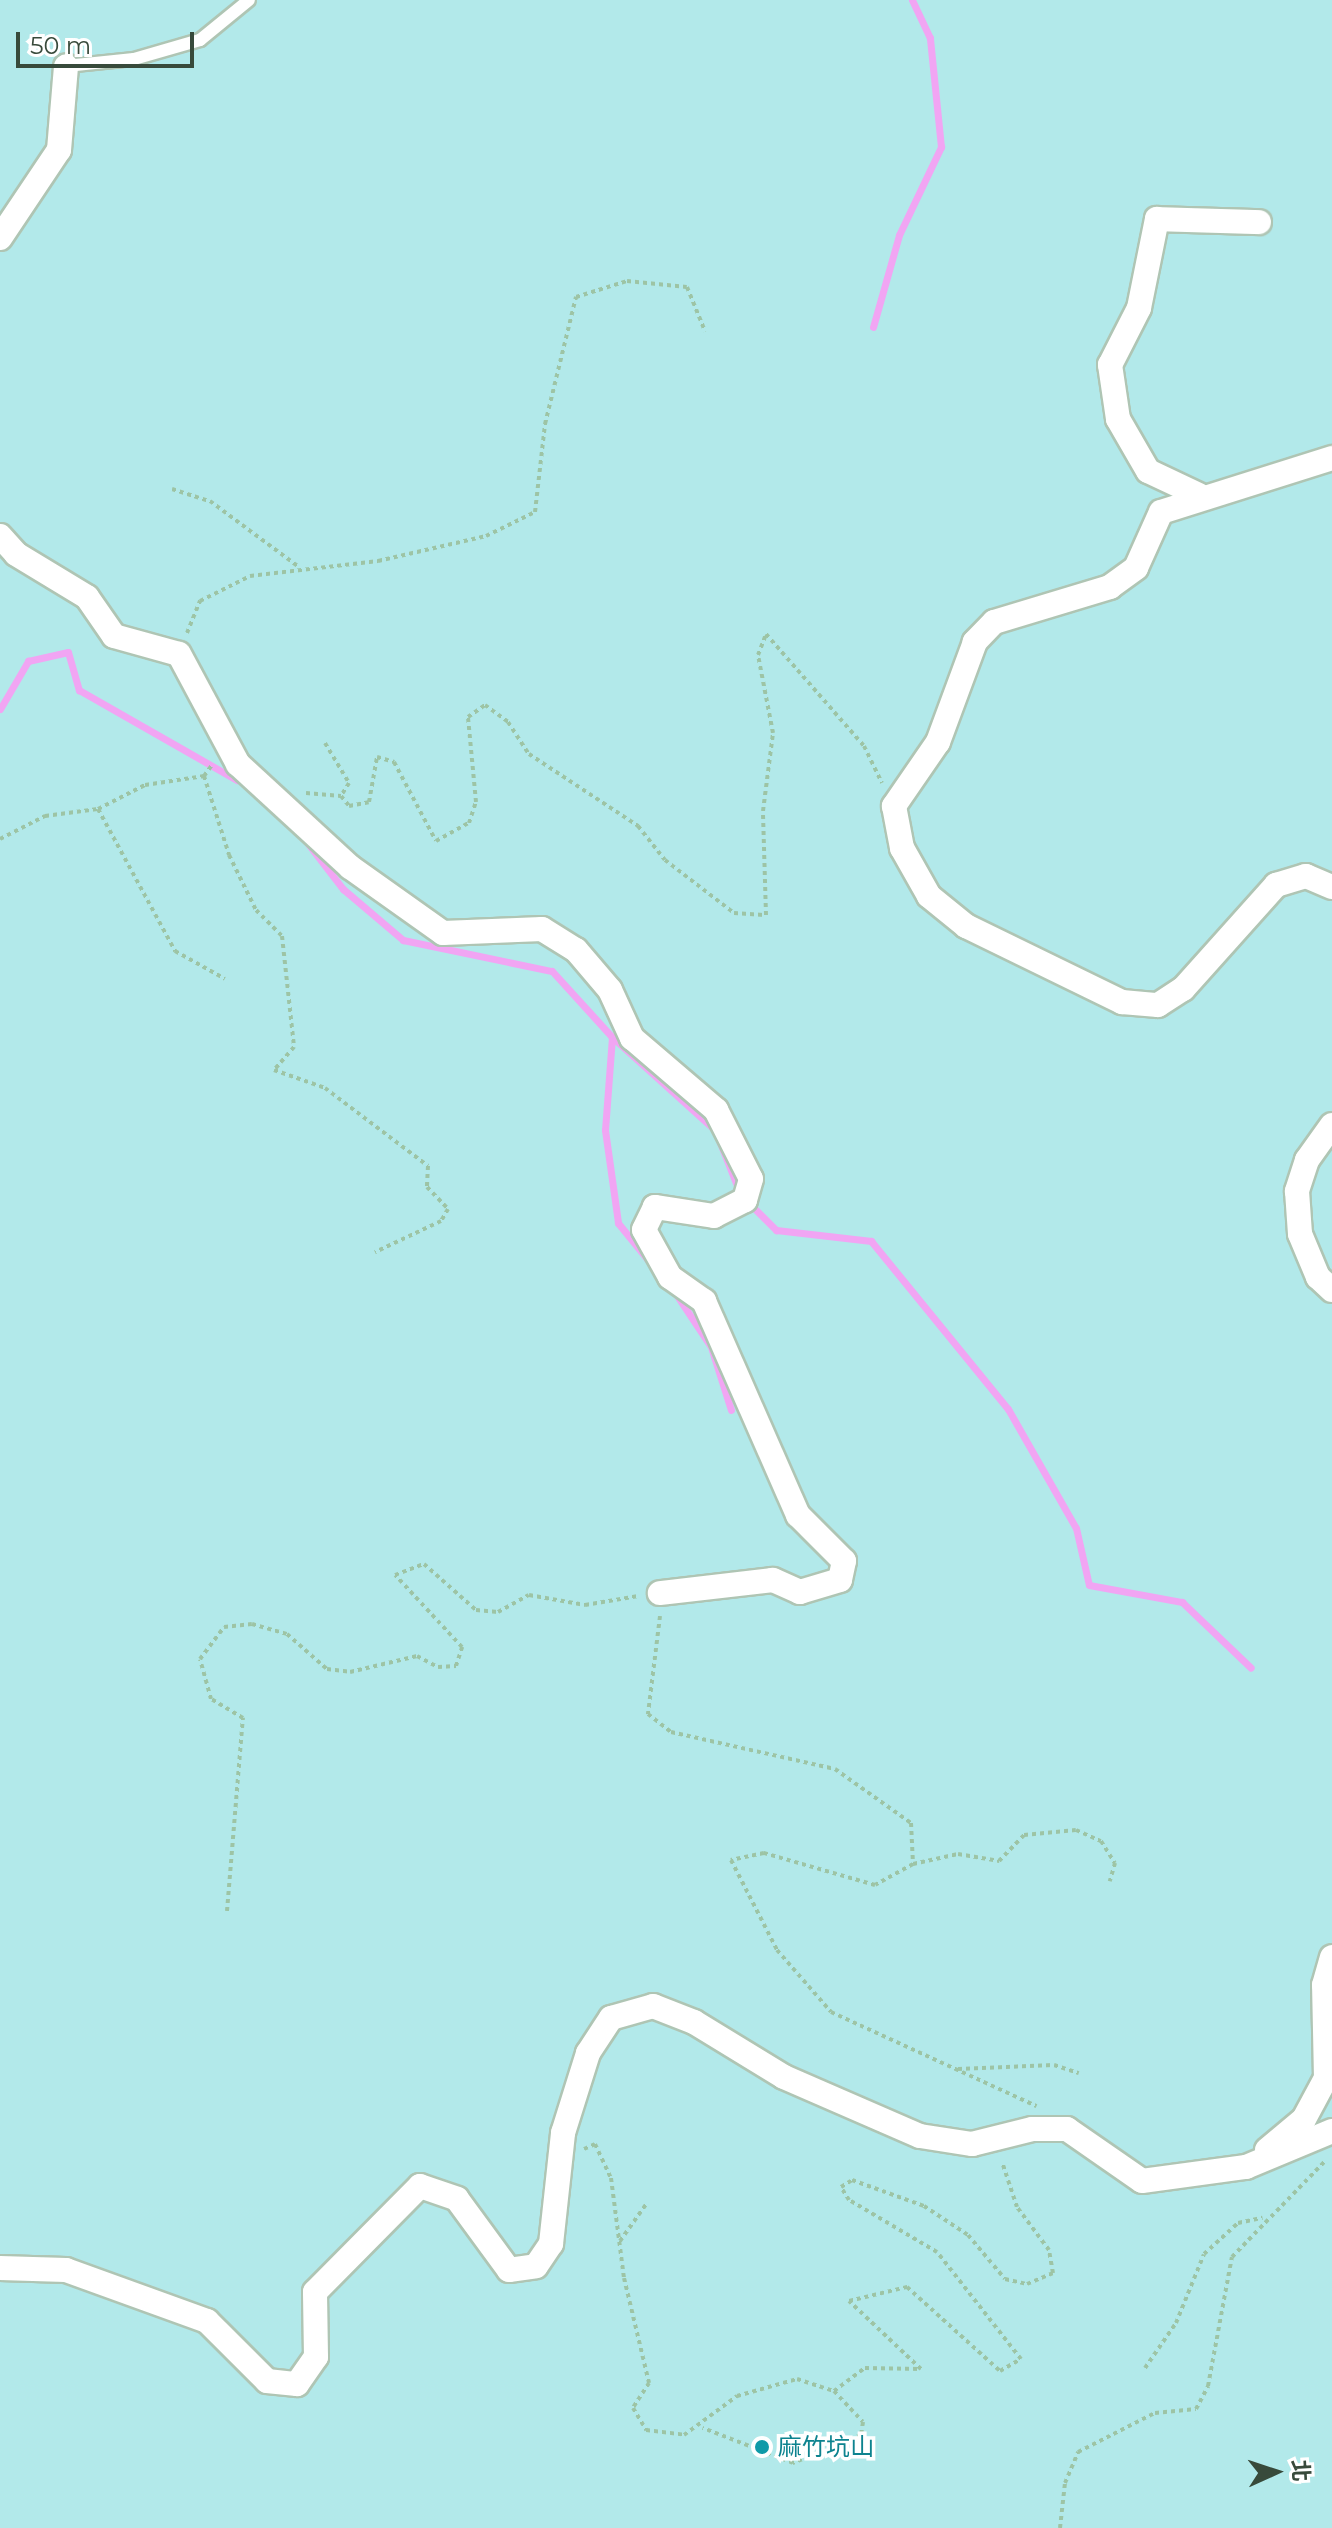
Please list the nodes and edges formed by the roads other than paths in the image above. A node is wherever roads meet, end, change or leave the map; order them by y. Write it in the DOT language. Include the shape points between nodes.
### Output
graph roads {
  1 [pos="249,0"];
  2 [pos="66,66"];
  3 [pos="1259,222"];
  4 [pos="0,238"];
  5 [pos="1332,458"];
  6 [pos="1199,495"];
  7 [pos="0,536"];
  8 [pos="1332,887"];
  9 [pos="1332,1125"];
  10 [pos="1332,1290"];
  11 [pos="660,1593"];
  12 [pos="1332,1957"];
  13 [pos="1332,2131"];
  14 [pos="1246,2167"];
  15 [pos="0,2268"];
  1 -- 2 [label="lane" via="200,40 134,59"];
  2 -- 4 [label="street" via="59,150"];
  3 -- 6 [label="street" via="1157,219 1139,308 1110,365 1118,419 1148,471"];
  5 -- 6 [label="street" via="1233,492"];
  6 -- 8 [label="street" via="1161,512 1136,568 1110,587 994,622 975,642 938,742 894,806 902,848 929,896 978,933 1122,1002 1158,1005 1183,989 1276,885 1306,876"];
  7 -- 11 [label="street" via="16,554 87,597 114,636 179,654 226,743 265,790 350,867 443,933 542,929 576,950 610,990 632,1038 716,1110 751,1179 745,1200 714,1216 655,1207 644,1230 670,1277 704,1301 798,1515 844,1561 840,1580 800,1592 773,1580"];
  9 -- 10 [label="street" via="1307,1160 1297,1191 1300,1234 1318,1277"];
  12 -- 14 [label="street" via="1324,1985 1326,2078 1304,2119"];
  13 -- 14 [label="street"];
  14 -- 15 [label="street" via="1142,2181 1067,2129 972,2144 920,2136 784,2077 694,2022 653,2006 611,2018 588,2053 563,2133 551,2244 536,2266 509,2270 457,2199 420,2186 315,2292 316,2357 297,2384 267,2381 207,2321 66,2270"];
}
